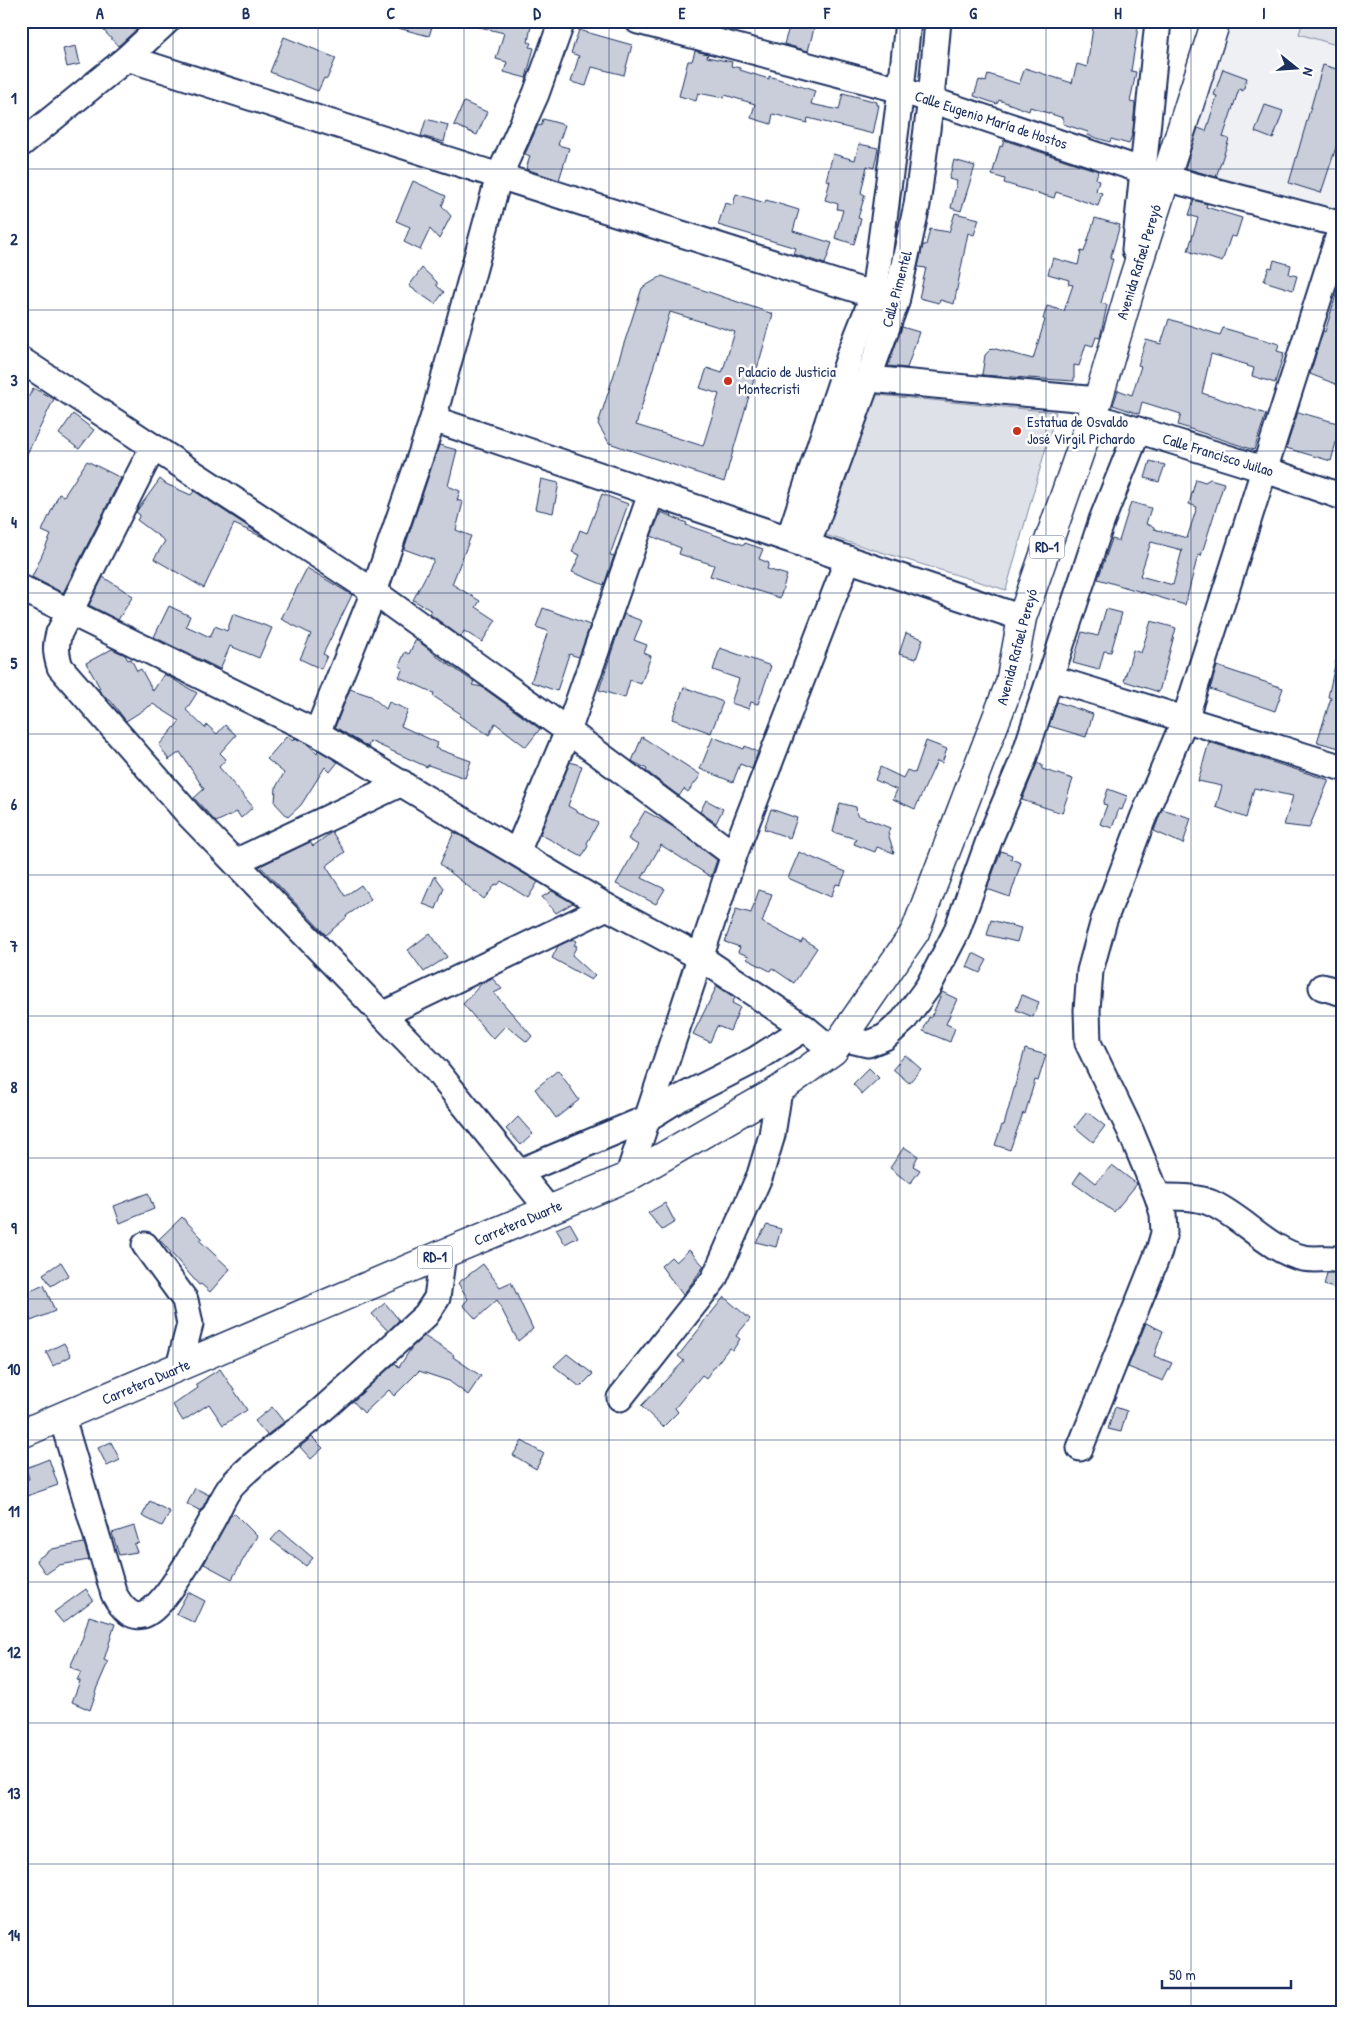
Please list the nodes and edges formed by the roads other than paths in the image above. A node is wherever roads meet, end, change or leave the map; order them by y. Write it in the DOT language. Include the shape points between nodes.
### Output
graph roads {
  1 [pos="167,21"];
  2 [pos="562,21"];
  3 [pos="638,21"];
  4 [pos="908,21"];
  5 [pos="938,21"];
  6 [pos="1158,21"];
  7 [pos="1216,21"];
  8 [pos="127,58"];
  9 [pos="901,90"];
  10 [pos="931,99"];
  11 [pos="21,144"];
  12 [pos="1154,175"];
  13 [pos="499,176"];
  14 [pos="1343,225"];
  15 [pos="885,298"];
  16 [pos="21,360"];
  17 [pos="869,379"];
  18 [pos="1095,408"];
  19 [pos="433,419"];
  20 [pos="1138,430"];
  21 [pos="153,447"];
  22 [pos="1263,469"];
  23 [pos="651,494"];
  24 [pos="1343,497"];
  25 [pos="798,543"];
  26 [pos="848,559"];
  27 [pos="21,588"];
  28 [pos="374,592"];
  29 [pos="69,610"];
  30 [pos="1022,618"];
  31 [pos="1051,678"];
  32 [pos="1185,719"];
  33 [pos="568,731"];
  34 [pos="317,733"];
  35 [pos="1343,768"];
  36 [pos="402,783"];
  37 [pos="517,852"];
  38 [pos="734,855"];
  39 [pos="235,862"];
  40 [pos="607,907"];
  41 [pos="700,957"];
  42 [pos="382,1015"];
  43 [pos="805,1028"];
  44 [pos="837,1044"];
  45 [pos="779,1090"];
  46 [pos="648,1118"];
  47 [pos="518,1172"];
  48 [pos="628,1177"];
  49 [pos="1158,1197"];
  50 [pos="549,1210"];
  51 [pos="145,1245"];
  52 [pos="443,1254"];
  53 [pos="1334,1258"];
  54 [pos="179,1367"];
  55 [pos="620,1398"];
  56 [pos="62,1418"];
  57 [pos="21,1434"];
  58 [pos="1080,1448"];
  1 -- 8 [label="street"];
  2 -- 13 [label="street" via="536,94"];
  3 -- 9 [label="street, Calle Eugenio María de Hostos"];
  4 -- 9 [label="street, Calle Pimentel"];
  5 -- 10 [label="street, Calle Pimentel"];
  6 -- 12 [label="street"];
  7 -- 12 [label="main road, Avenida Rafael Pereyó / RD-1"];
  8 -- 11 [label="street"];
  8 -- 13 [label="street"];
  9 -- 10 [label="street, Calle Eugenio María de Hostos"];
  9 -- 15 [label="street, Calle Pimentel"];
  10 -- 12 [label="street, Calle Eugenio María de Hostos"];
  10 -- 15 [label="street, Calle Pimentel" via="917,205"];
  12 -- 14 [label="street, Calle Eugenio María de Hostos"];
  12 -- 18 [label="main road, Avenida Rafael Pereyó / RD-1" via="1132,283"];
  13 -- 15 [label="street"];
  13 -- 19 [label="street"];
  14 -- 22 [label="street"];
  15 -- 17 [label="street, Calle Pimentel"];
  15 -- 25 [label="street, Calle Pimentel" via="851,352"];
  16 -- 21 [label="street"];
  17 -- 18 [label="street, Calle Francisco Juilao"];
  17 -- 25 [label="street, Calle Pimentel"];
  18 -- 20 [label="street, Calle Francisco Juilao"];
  18 -- 30 [label="main road, Avenida Rafael Pereyó / RD-1"];
  19 -- 23 [label="street"];
  19 -- 28 [label="street"];
  20 -- 22 [label="street, Calle Francisco Juilao"];
  20 -- 31 [label="street" via="1102,520"];
  21 -- 28 [label="street"];
  21 -- 29 [label="street"];
  22 -- 24 [label="street, Calle Francisco Juilao"];
  22 -- 32 [label="street"];
  23 -- 25 [label="street"];
  23 -- 33 [label="street"];
  25 -- 26 [label="street"];
  26 -- 30 [label="street"];
  26 -- 38 [label="street"];
  27 -- 29 [label="street"];
  28 -- 33 [label="street"];
  28 -- 34 [label="street"];
  29 -- 34 [label="street"];
  29 -- 39 [label="street" via="56,644 60,667 190,816"];
  30 -- 44 [label="main road, Avenida Rafael Pereyó / RD-1" via="1010,683 915,932"];
  31 -- 32 [label="street"];
  31 -- 44 [label="street" via="956,933 928,987 903,1021 885,1037 868,1044"];
  32 -- 35 [label="street"];
  32 -- 49 [label="street" via="1104,920 1090,971 1087,1010 1088,1042"];
  33 -- 37 [label="street"];
  33 -- 38 [label="street"];
  34 -- 36 [label="street"];
  36 -- 37 [label="street"];
  36 -- 39 [label="street"];
  37 -- 40 [label="street"];
  38 -- 41 [label="street"];
  39 -- 42 [label="street"];
  40 -- 41 [label="street"];
  40 -- 42 [label="street"];
  41 -- 43 [label="street"];
  41 -- 46 [label="street"];
  42 -- 47 [label="street" via="436,1070"];
  43 -- 44 [label="street"];
  43 -- 46 [label="street" via="755,1060"];
  44 -- 45 [label="main road, Carretera Duarte / RD-1"];
  45 -- 48 [label="main road, Carretera Duarte / RD-1"];
  45 -- 55 [label="street" via="772,1135 760,1175 714,1279"];
  46 -- 47 [label="street"];
  46 -- 48 [label="street"];
  47 -- 50 [label="street"];
  48 -- 50 [label="main road, Carretera Duarte / RD-1"];
  49 -- 53 [label="street" via="1209,1202 1236,1216 1282,1250 1304,1258"];
  49 -- 58 [label="street" via="1164,1233 1159,1251"];
  50 -- 52 [label="main road, Carretera Duarte / RD-1"];
  51 -- 54 [label="street" via="186,1300 190,1324"];
  52 -- 54 [label="main road, Carretera Duarte / RD-1"];
  52 -- 56 [label="street" via="437,1298 426,1315 231,1487 172,1585 148,1613 138,1616 125,1611 114,1594"];
  54 -- 56 [label="main road, Carretera Duarte / RD-1"];
  56 -- 57 [label="main road, Carretera Duarte / RD-1"];
}
